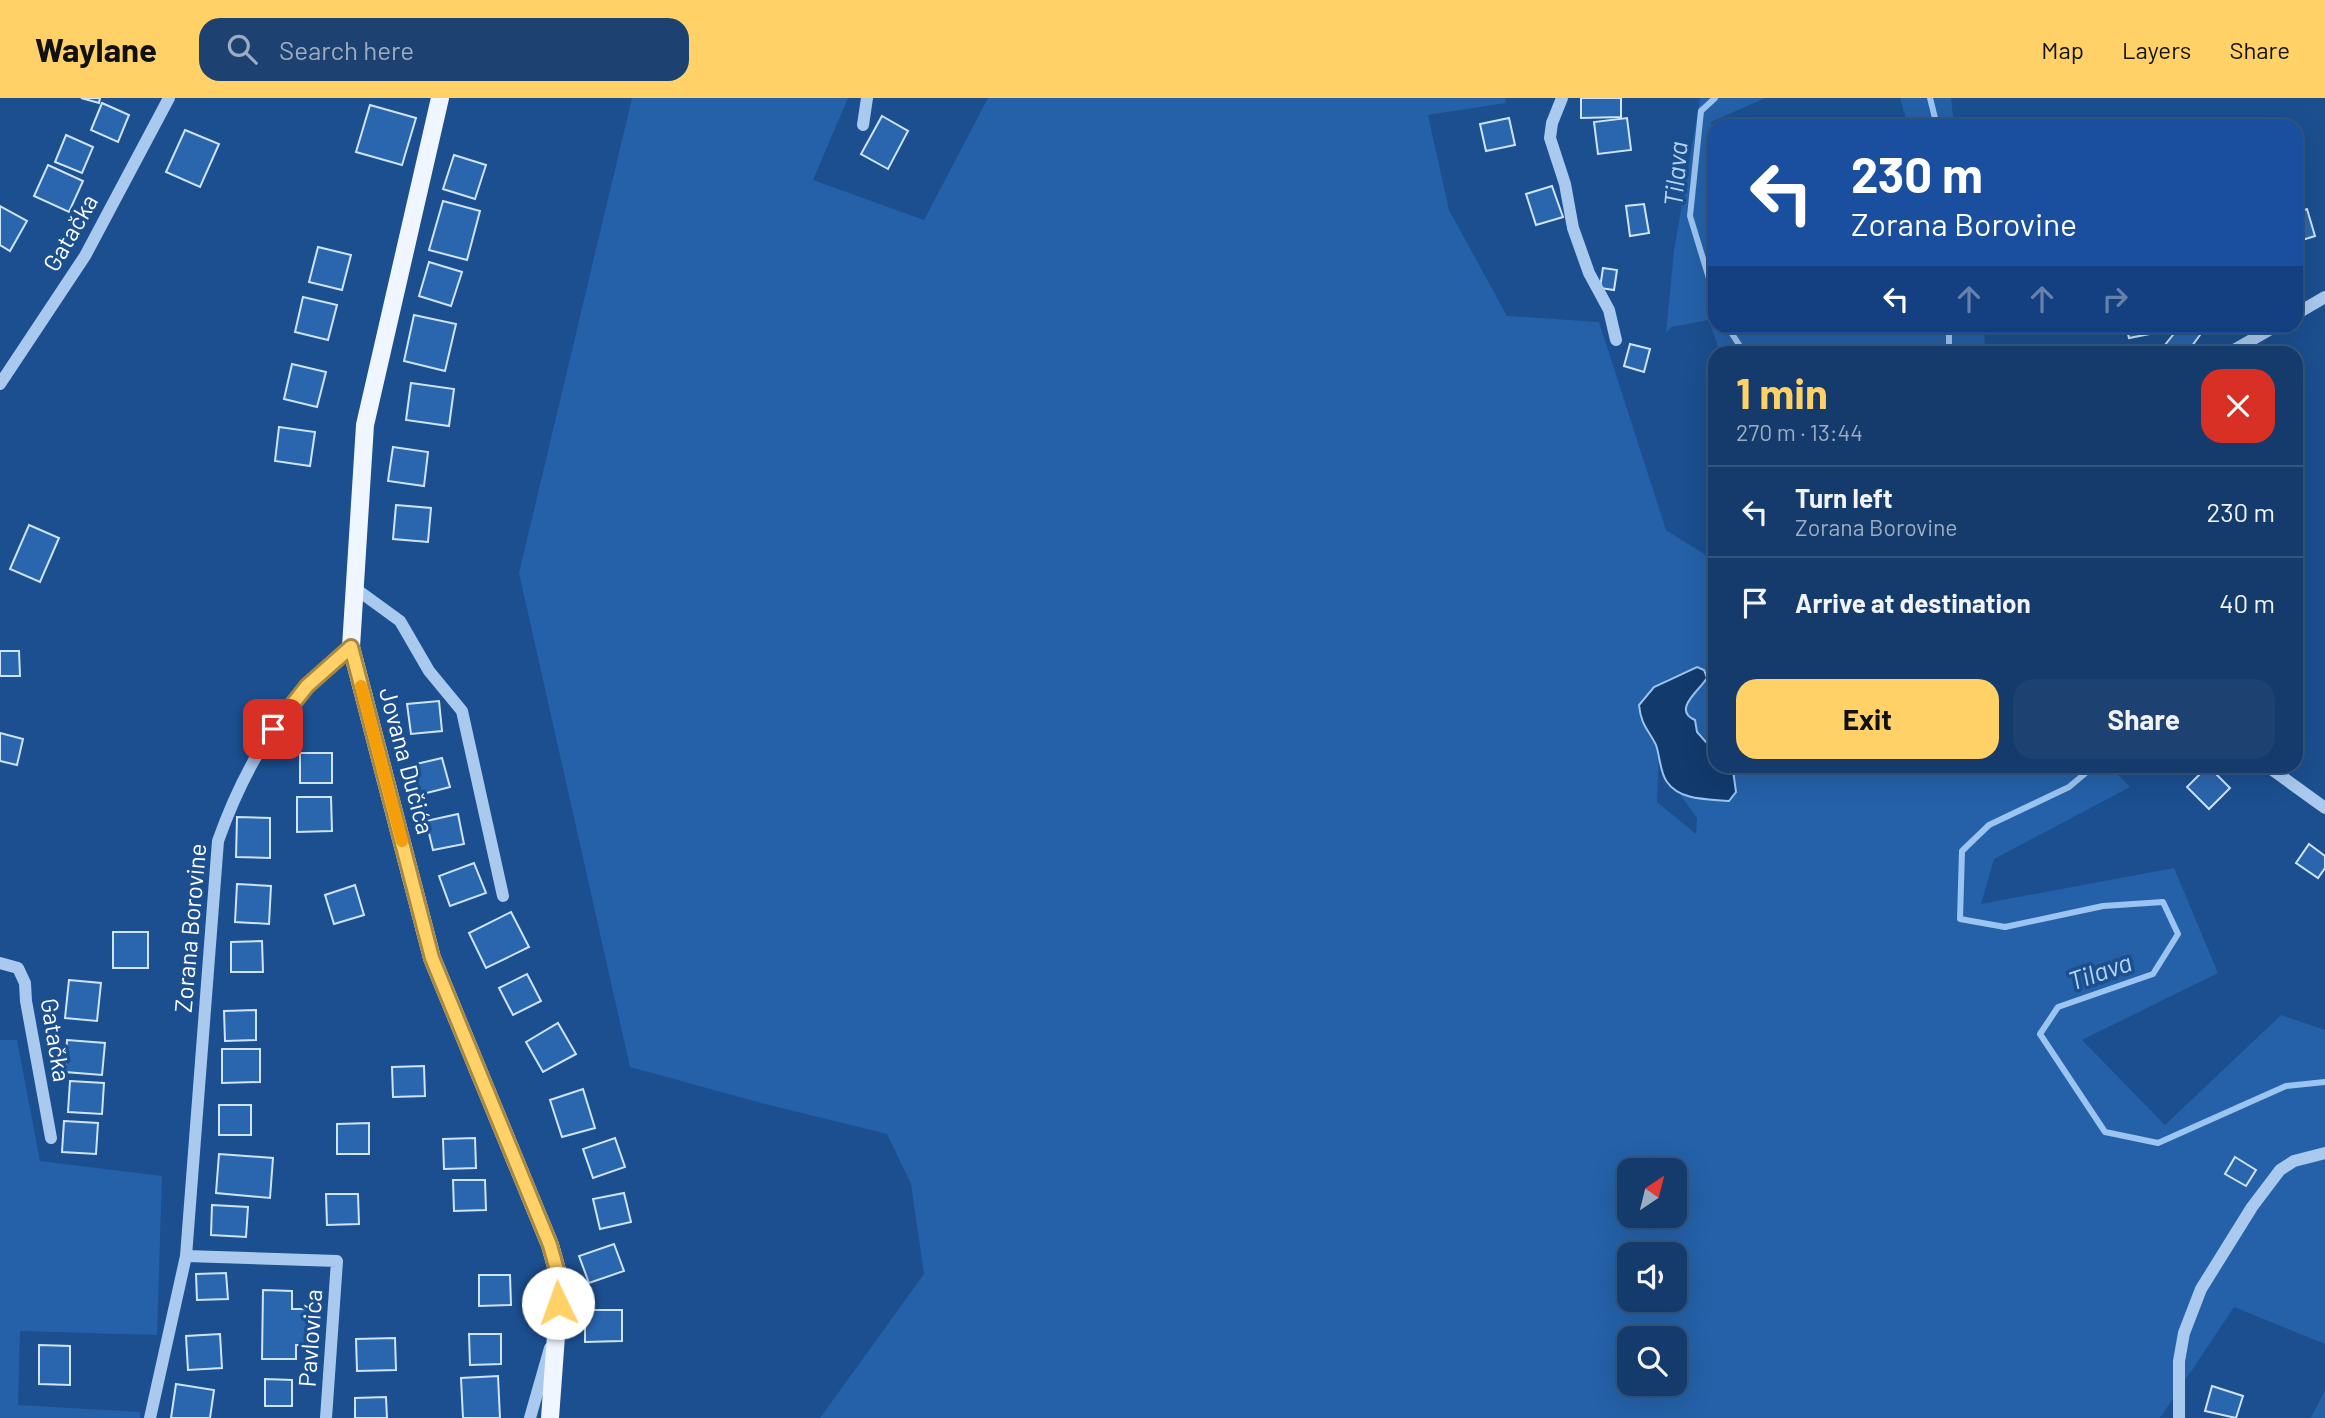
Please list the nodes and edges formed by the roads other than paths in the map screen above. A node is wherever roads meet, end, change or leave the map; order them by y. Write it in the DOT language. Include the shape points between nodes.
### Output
graph roads {
  1 [pos="169,98"];
  2 [pos="440,98"];
  3 [pos="867,98"];
  4 [pos="1562,98"];
  5 [pos="863,125"];
  6 [pos="2325,297"];
  7 [pos="2303,310"];
  8 [pos="2264,333"];
  9 [pos="1615,340"];
  10 [pos="2241,346"];
  11 [pos="0,384"];
  12 [pos="356,589"];
  13 [pos="351,647"];
  14 [pos="2277,773"];
  15 [pos="2325,808"];
  16 [pos="503,895"];
  17 [pos="0,963"];
  18 [pos="51,1138"];
  19 [pos="2325,1153"];
  20 [pos="186,1256"];
  21 [pos="556,1325"];
  22 [pos="150,1418"];
  23 [pos="326,1418"];
  24 [pos="530,1418"];
  25 [pos="550,1418"];
  26 [pos="2179,1418"];
  1 -- 11 [label="street, Gatačka" via="85,256"];
  2 -- 12 [label="main road, Jovana Dučića" via="365,425"];
  3 -- 5 [label="street"];
  4 -- 9 [label="street" via="1550,138 1573,228 1588,273 1609,310"];
  6 -- 7 [label="street"];
  8 -- 10 [label="street"];
  12 -- 13 [label="main road, Jovana Dučića"];
  12 -- 16 [label="street" via="400,621 429,671 462,711"];
  13 -- 20 [label="street, Zorana Borovine" via="307,686 260,748 232,800 218,841"];
  13 -- 21 [label="main road, Jovana Dučića" via="432,958 553,1257 560,1281"];
  14 -- 15 [label="street"];
  17 -- 18 [label="street, Gatačka" via="18,968 25,983"];
  19 -- 26 [label="street" via="2280,1170 2201,1289 2179,1361"];
  20 -- 22 [label="street, Zorana Borovine"];
  20 -- 23 [label="street, Pavlovića" via="337,1261"];
  21 -- 24 [label="street"];
  21 -- 25 [label="main road, Jovana Dučića"];
}
